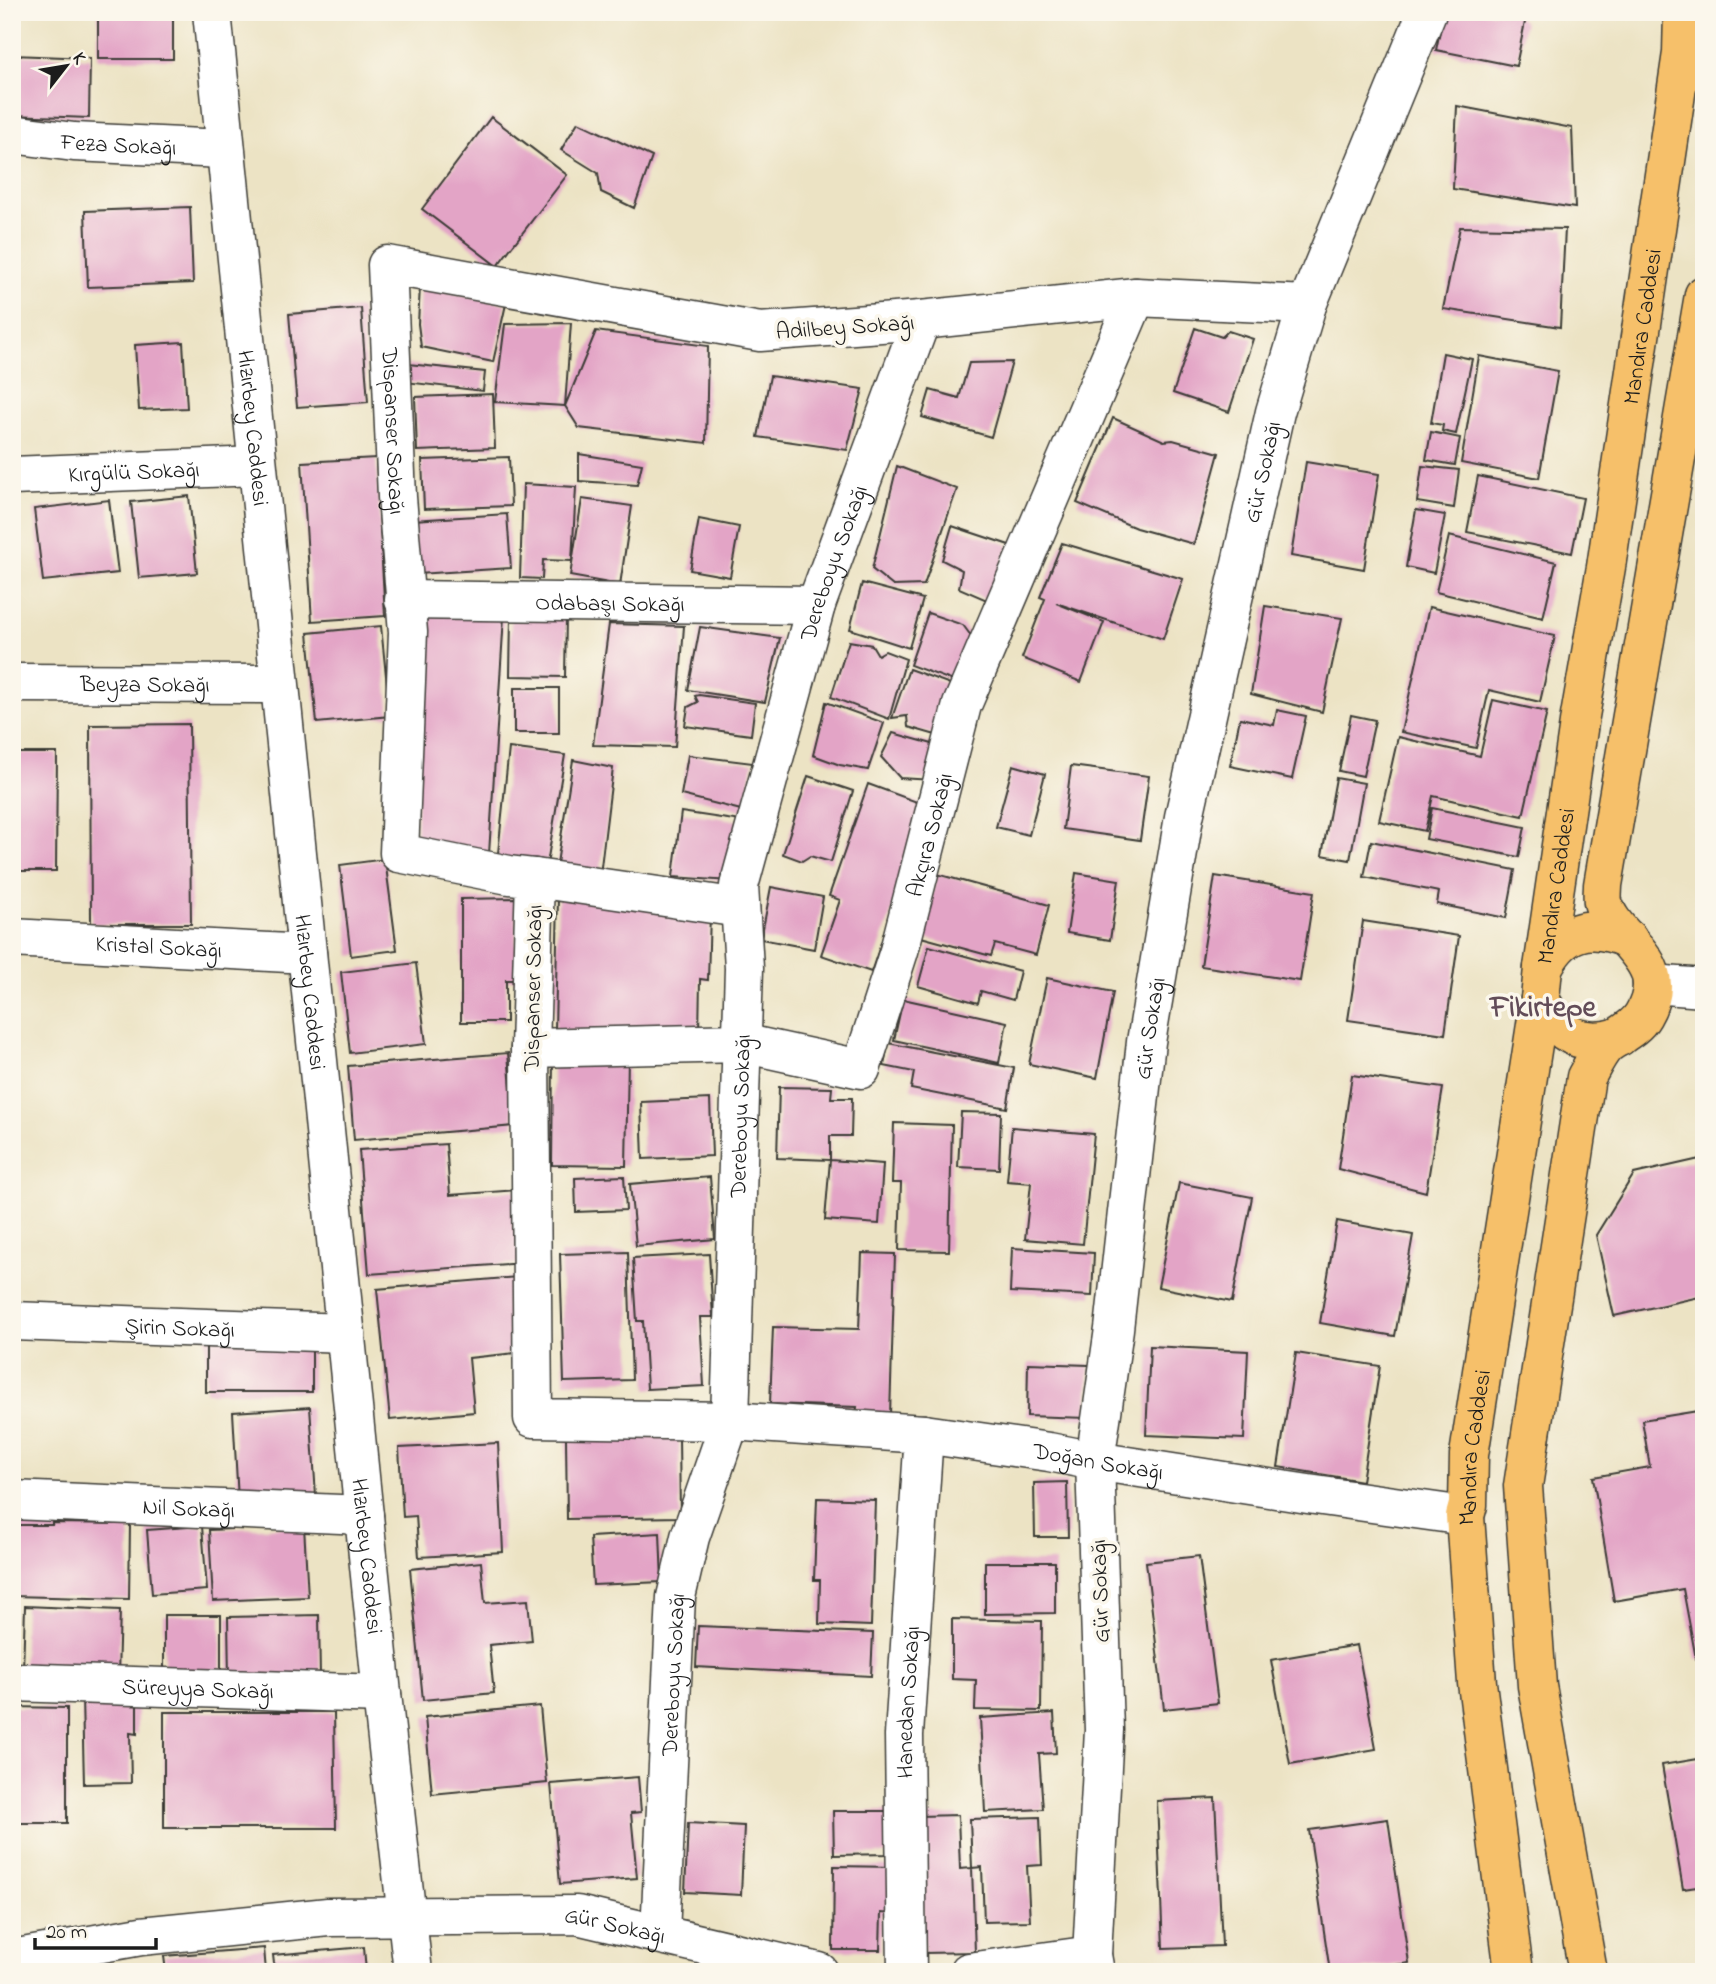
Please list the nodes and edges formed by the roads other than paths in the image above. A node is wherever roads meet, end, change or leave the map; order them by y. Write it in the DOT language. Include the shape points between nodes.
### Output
graph roads {
  1 [pos="212,12"];
  2 [pos="1427,12"];
  3 [pos="1683,12"];
  4 [pos="12,134"];
  5 [pos="224,149"];
  6 [pos="387,265"];
  7 [pos="1704,295"];
  8 [pos="1136,297"];
  9 [pos="1307,305"];
  10 [pos="921,320"];
  11 [pos="257,466"];
  12 [pos="12,476"];
  13 [pos="404,600"];
  14 [pos="816,605"];
  15 [pos="12,683"];
  16 [pos="279,684"];
  17 [pos="535,878"];
  18 [pos="740,908"];
  19 [pos="12,938"];
  20 [pos="1628,939"];
  21 [pos="307,954"];
  22 [pos="1541,984"];
  23 [pos="1652,984"];
  24 [pos="1704,988"];
  25 [pos="1619,1037"];
  26 [pos="742,1043"];
  27 [pos="530,1048"];
  28 [pos="12,1321"];
  29 [pos="346,1333"];
  30 [pos="730,1421"];
  31 [pos="924,1434"];
  32 [pos="1095,1461"];
  33 [pos="12,1500"];
  34 [pos="364,1515"];
  35 [pos="1465,1516"];
  36 [pos="12,1682"];
  37 [pos="382,1694"];
  38 [pos="407,1916"];
  39 [pos="660,1933"];
  40 [pos="12,1959"];
  41 [pos="1093,1964"];
  42 [pos="413,1972"];
  43 [pos="819,1972"];
  44 [pos="907,1972"];
  45 [pos="969,1972"];
  46 [pos="1514,1972"];
  47 [pos="1588,1972"];
  1 -- 5 [label="street, Hızırbey Caddesi"];
  2 -- 9 [label="street, Gür Sokağı"];
  3 -- 22 [label="main road, Mandıra Caddesi" via="1680,67"];
  4 -- 5 [label="street, Feza Sokağı" via="74,142"];
  5 -- 11 [label="street, Hızırbey Caddesi"];
  6 -- 10 [label="street, Adilbey Sokağı" via="760,332"];
  6 -- 13 [label="street, Dispanser Sokağı"];
  7 -- 20 [label="main road, Mandıra Caddesi" via="1603,885 1604,903"];
  8 -- 9 [label="street, Adilbey Sokağı"];
  8 -- 10 [label="street, Adilbey Sokağı"];
  8 -- 26 [label="street, Akçıra Sokağı" via="962,705 899,951 862,1069"];
  9 -- 32 [label="street, Gür Sokağı" via="1275,412 1184,817 1146,1042"];
  10 -- 14 [label="street, Dereboyu Sokağı"];
  11 -- 12 [label="street, Kırgülü Sokağı"];
  11 -- 16 [label="street, Hızırbey Caddesi"];
  13 -- 14 [label="street, Odabaşı Sokağı"];
  13 -- 17 [label="street, Dispanser Sokağı" via="408,632 399,853"];
  14 -- 18 [label="street, Dereboyu Sokağı" via="739,886"];
  15 -- 16 [label="street, Beyza Sokağı"];
  16 -- 21 [label="street, Hızırbey Caddesi"];
  17 -- 18 [label="street"];
  17 -- 27 [label="street, Dispanser Sokağı"];
  18 -- 26 [label="street, Dereboyu Sokağı"];
  19 -- 21 [label="street, Kristal Sokağı"];
  20 -- 22 [label="main road" via="1612,932 1578,932 1551,952"];
  20 -- 23 [label="main road, Mandıra Caddesi" via="1644,957"];
  21 -- 29 [label="street, Hızırbey Caddesi"];
  22 -- 25 [label="main road" via="1548,1015 1572,1036 1595,1041"];
  22 -- 35 [label="main road, Mandıra Caddesi" via="1469,1455"];
  23 -- 24 [label="street"];
  23 -- 25 [label="main road" via="1643,1016"];
  25 -- 47 [label="main road" via="1604,1047 1586,1077 1523,1486 1537,1686"];
  26 -- 27 [label="street, Akçıra Sokağı"];
  26 -- 30 [label="street, Dereboyu Sokağı"];
  27 -- 30 [label="street, Dispanser Sokağı" via="533,1418"];
  28 -- 29 [label="street, Şirin Sokağı"];
  29 -- 34 [label="street, Hızırbey Caddesi"];
  30 -- 31 [label="street, Doğan Sokağı"];
  30 -- 39 [label="street, Dereboyu Sokağı" via="690,1537 676,1597"];
  31 -- 32 [label="street, Doğan Sokağı"];
  31 -- 44 [label="street, Hanedan Sokağı" via="904,1735"];
  32 -- 35 [label="street, Doğan Sokağı"];
  32 -- 41 [label="street, Gür Sokağı" via="1104,1730"];
  33 -- 34 [label="street, Nil Sokağı"];
  34 -- 37 [label="street, Hızırbey Caddesi"];
  35 -- 46 [label="main road, Mandıra Caddesi" via="1478,1683"];
  36 -- 37 [label="street, Süreyya Sokağı"];
  37 -- 38 [label="street, Hızırbey Caddesi"];
  38 -- 39 [label="street, Gür Sokağı" via="577,1915"];
  38 -- 40 [label="street, Gür Sokağı" via="226,1926"];
  38 -- 42 [label="street, Hızırbey Caddesi"];
  39 -- 43 [label="street, Gür Sokağı"];
  41 -- 45 [label="street, Gür Sokağı"];
}
